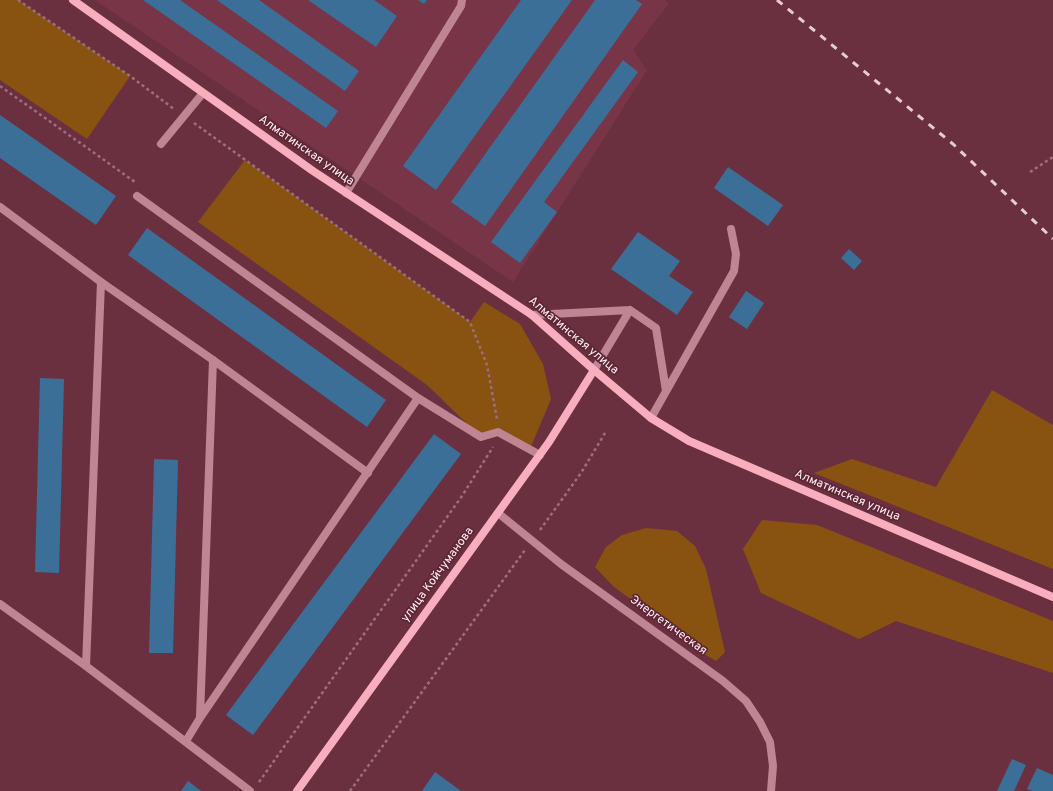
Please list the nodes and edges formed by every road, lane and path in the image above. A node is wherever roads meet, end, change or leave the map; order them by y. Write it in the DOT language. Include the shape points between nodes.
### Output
graph roads {
  1 [pos="18,0"];
  2 [pos="73,0"];
  3 [pos="462,0"];
  4 [pos="203,93"];
  5 [pos="184,116"];
  6 [pos="161,144"];
  7 [pos="1053,158"];
  8 [pos="1030,172"];
  9 [pos="346,193"];
  10 [pos="137,196"];
  11 [pos="0,207"];
  12 [pos="731,230"];
  13 [pos="101,282"];
  14 [pos="630,310"];
  15 [pos="532,315"];
  16 [pos="213,360"];
  17 [pos="594,370"];
  18 [pos="666,391"];
  19 [pos="418,398"];
  20 [pos="651,418"];
  21 [pos="498,432"];
  22 [pos="604,433"];
  23 [pos="540,455"];
  24 [pos="368,473"];
  25 [pos="498,513"];
  26 [pos="532,540"];
  27 [pos="1053,597"];
  28 [pos="0,604"];
  29 [pos="86,666"];
  30 [pos="200,718"];
  31 [pos="186,742"];
  32 [pos="258,785"];
  33 [pos="250,791"];
  34 [pos="297,791"];
  35 [pos="350,791"];
  36 [pos="772,791"];
  1 -- 5 [label="path"];
  2 -- 4 [label="street, Алматинская улица"];
  3 -- 9 [label="lane" via="461,6"];
  4 -- 5 [label="lane"];
  4 -- 9 [label="street, Алматинская улица"];
  5 -- 6 [label="lane"];
  5 -- 21 [label="path" via="470,322 487,365"];
  7 -- 8 [label="path"];
  9 -- 15 [label="street, Алматинская улица"];
  10 -- 19 [label="lane"];
  11 -- 13 [label="lane"];
  12 -- 18 [label="lane" via="736,254 734,272"];
  13 -- 16 [label="lane"];
  13 -- 29 [label="lane"];
  14 -- 15 [label="lane"];
  14 -- 17 [label="lane"];
  14 -- 18 [label="lane" via="656,328"];
  15 -- 17 [label="street, Алматинская улица"];
  16 -- 24 [label="lane"];
  16 -- 30 [label="lane"];
  17 -- 20 [label="street, Алматинская улица"];
  17 -- 23 [label="street, улица Койчуманова"];
  18 -- 20 [label="lane"];
  19 -- 21 [label="lane" via="481,437"];
  19 -- 24 [label="lane"];
  20 -- 27 [label="street, Алматинская улица" via="689,441"];
  21 -- 23 [label="lane"];
  21 -- 32 [label="path" via="492,450 462,496"];
  22 -- 26 [label="path" via="581,473"];
  23 -- 25 [label="street, улица Койчуманова"];
  24 -- 30 [label="lane"];
  25 -- 26 [label="lane, Энергетическая"];
  25 -- 34 [label="street, улица Койчуманова"];
  26 -- 35 [label="path"];
  26 -- 36 [label="lane, Энергетическая" via="723,681 746,701 770,742"];
  28 -- 29 [label="lane"];
  29 -- 31 [label="lane"];
  30 -- 31 [label="lane"];
  31 -- 33 [label="lane"];
}
